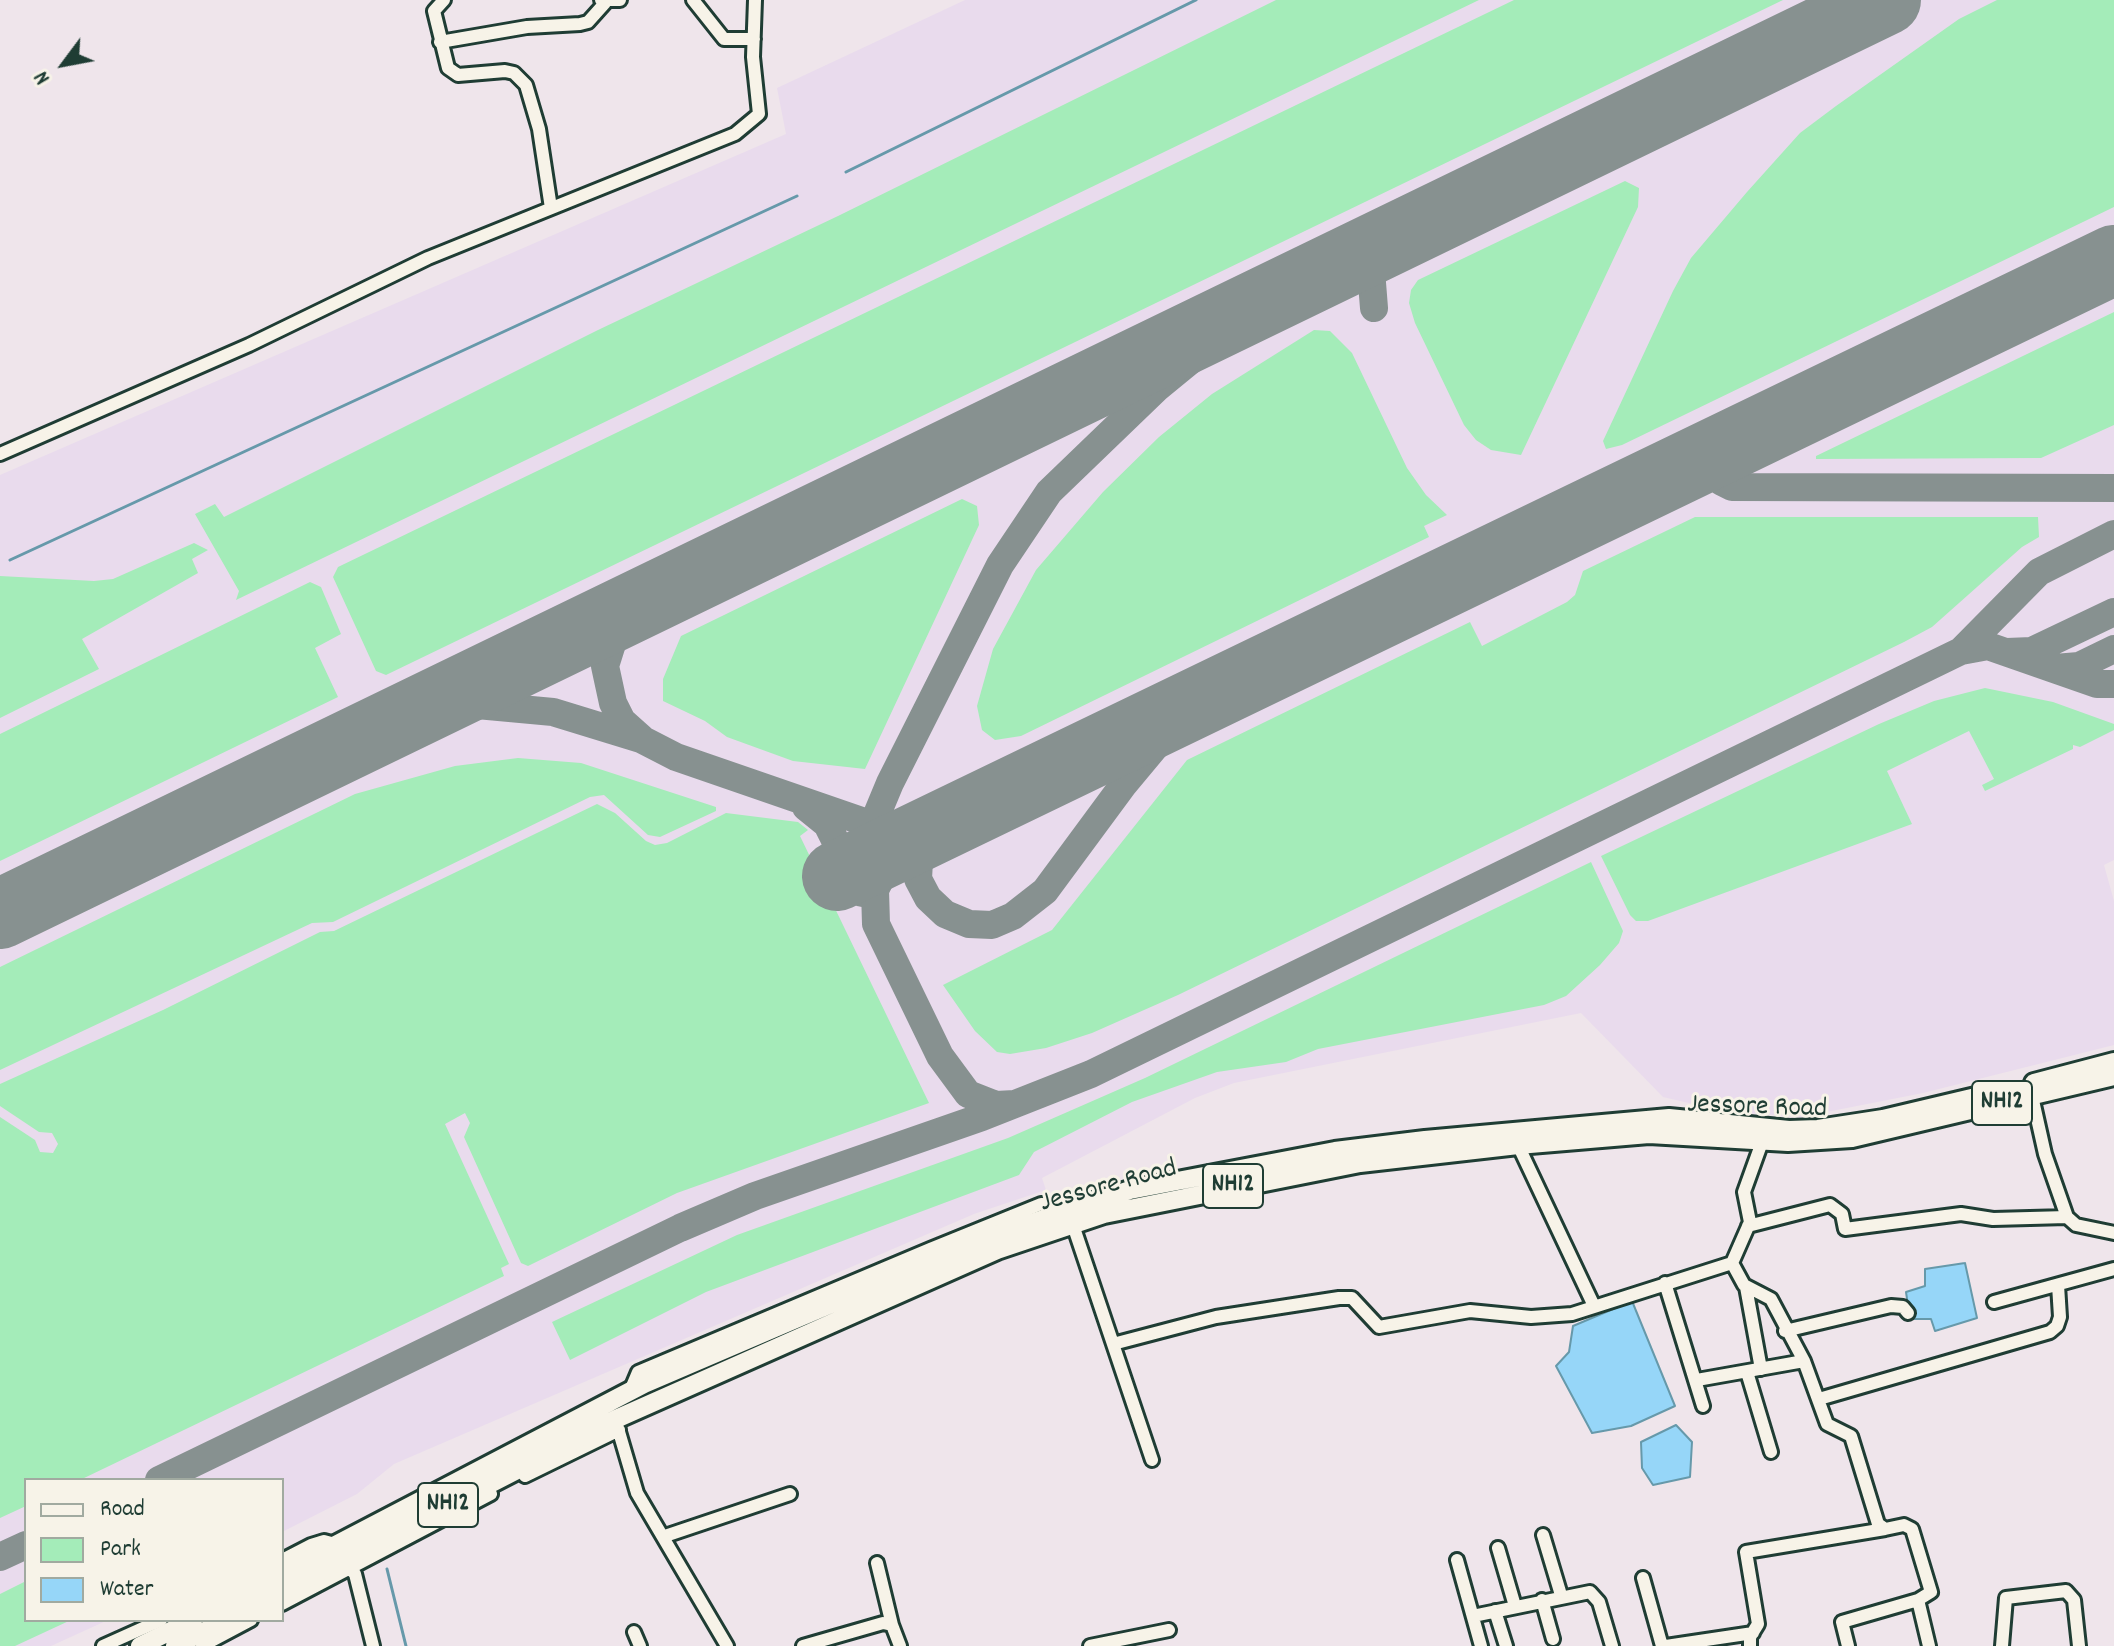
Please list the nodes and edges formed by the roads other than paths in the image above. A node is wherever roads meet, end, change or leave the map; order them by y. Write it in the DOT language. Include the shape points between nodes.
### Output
graph roads {
  1 [pos="444,0"];
  2 [pos="620,0"];
  3 [pos="693,0"];
  4 [pos="755,0"];
  5 [pos="603,1"];
  6 [pos="754,39"];
  7 [pos="440,42"];
  8 [pos="551,208"];
  9 [pos="0,454"];
  10 [pos="2114,1062"];
  11 [pos="2114,1076"];
  12 [pos="2032,1096"];
  13 [pos="1762,1142"];
  14 [pos="1518,1145"];
  15 [pos="2067,1217"];
  16 [pos="1073,1225"];
  17 [pos="1748,1226"];
  18 [pos="2114,1233"];
  19 [pos="1732,1263"];
  20 [pos="2114,1269"];
  21 [pos="1665,1283"];
  22 [pos="2058,1285"];
  23 [pos="1746,1287"];
  24 [pos="1994,1302"];
  25 [pos="1594,1306"];
  26 [pos="1908,1313"];
  27 [pos="1785,1331"];
  28 [pos="1113,1344"];
  29 [pos="1804,1361"];
  30 [pos="1761,1369"];
  31 [pos="1747,1372"];
  32 [pos="1697,1380"];
  33 [pos="1819,1399"];
  34 [pos="607,1402"];
  35 [pos="1703,1406"];
  36 [pos="617,1425"];
  37 [pos="1771,1452"];
  38 [pos="1152,1460"];
  39 [pos="790,1494"];
  40 [pos="1885,1529"];
  41 [pos="1543,1535"];
  42 [pos="665,1536"];
  43 [pos="1498,1548"];
  44 [pos="342,1558"];
  45 [pos="284,1559"];
  46 [pos="1457,1560"];
  47 [pos="877,1563"];
  48 [pos="284,1572"];
  49 [pos="1643,1578"];
  50 [pos="284,1590"];
  51 [pos="1561,1595"];
  52 [pos="1542,1600"];
  53 [pos="1918,1600"];
  54 [pos="284,1602"];
  55 [pos="1515,1606"];
  56 [pos="1495,1611"];
  57 [pos="1473,1616"];
  58 [pos="157,1622"];
  59 [pos="189,1622"];
  60 [pos="223,1622"];
  61 [pos="247,1622"];
  62 [pos="892,1625"];
  63 [pos="1169,1630"];
  64 [pos="634,1632"];
  65 [pos="1156,1639"];
  66 [pos="1553,1639"];
  67 [pos="1751,1640"];
  68 [pos="1718,1641"];
  69 [pos="1128,1642"];
  70 [pos="723,1645"];
  71 [pos="103,1646"];
  72 [pos="140,1646"];
  73 [pos="175,1646"];
  74 [pos="202,1646"];
  75 [pos="373,1646"];
  76 [pos="640,1646"];
  77 [pos="803,1646"];
  78 [pos="900,1646"];
  79 [pos="1090,1646"];
  80 [pos="1481,1646"];
  81 [pos="1506,1646"];
  82 [pos="1612,1646"];
  83 [pos="1664,1646"];
  84 [pos="1848,1646"];
  85 [pos="1929,1646"];
  86 [pos="2002,1646"];
  87 [pos="2079,1646"];
  1 -- 7 [label="street" via="434,11"];
  2 -- 5 [label="street"];
  3 -- 6 [label="street" via="724,39"];
  4 -- 6 [label="street"];
  5 -- 7 [label="street" via="588,22"];
  6 -- 8 [label="street" via="759,114 735,134"];
  7 -- 8 [label="street" via="453,73 505,71 526,85"];
  8 -- 9 [label="street" via="428,258 249,345"];
  10 -- 34 [label="highway, NH12" via="1846,1125 1789,1130 1669,1118 1425,1140 1181,1178 1079,1205 978,1241"];
  11 -- 12 [label="highway, Jessore Road / NH12"];
  12 -- 13 [label="highway, Jessore Road / NH12" via="1852,1138"];
  12 -- 15 [label="street"];
  13 -- 14 [label="highway, Jessore Road / NH12" via="1649,1134"];
  13 -- 17 [label="street" via="1746,1180"];
  14 -- 16 [label="highway, Jessore Road / NH12" via="1360,1163 1156,1201"];
  14 -- 25 [label="street"];
  15 -- 17 [label="street" via="1993,1219 1961,1214 1845,1229 1842,1214 1830,1205"];
  15 -- 18 [label="street" via="2076,1225"];
  16 -- 28 [label="street"];
  16 -- 36 [label="highway, Jessore Road / NH12" via="997,1250"];
  17 -- 19 [label="street"];
  19 -- 21 [label="street"];
  19 -- 23 [label="street"];
  20 -- 22 [label="street"];
  21 -- 25 [label="street"];
  21 -- 32 [label="street"];
  22 -- 24 [label="street"];
  22 -- 33 [label="street" via="2060,1317 2050,1332"];
  23 -- 27 [label="street" via="1771,1299"];
  23 -- 30 [label="street"];
  25 -- 28 [label="street" via="1552,1317 1470,1311 1379,1327 1352,1298 1339,1298 1186,1323"];
  26 -- 27 [label="street" via="1899,1306 1880,1307"];
  27 -- 29 [label="street"];
  28 -- 38 [label="street"];
  29 -- 30 [label="street"];
  29 -- 33 [label="street"];
  30 -- 31 [label="street"];
  31 -- 32 [label="street"];
  31 -- 37 [label="street"];
  32 -- 35 [label="street"];
  33 -- 40 [label="street" via="1830,1427 1846,1431 1856,1444 1876,1518"];
  34 -- 36 [label="street"];
  34 -- 44 [label="highway, NH12"];
  36 -- 42 [label="street" via="637,1493"];
  36 -- 44 [label="highway, Jessore Road / NH12"];
  39 -- 42 [label="street"];
  40 -- 53 [label="street" via="1912,1529 1931,1592"];
  40 -- 67 [label="street" via="1746,1552 1758,1619"];
  41 -- 51 [label="street"];
  42 -- 70 [label="street"];
  43 -- 55 [label="street"];
  44 -- 45 [label="street" via="324,1541"];
  44 -- 48 [label="highway, NH12"];
  44 -- 50 [label="highway, Jessore Road / NH12"];
  44 -- 54 [label="street"];
  44 -- 75 [label="street" via="355,1574"];
  46 -- 57 [label="street"];
  47 -- 62 [label="street"];
  49 -- 83 [label="street"];
  51 -- 52 [label="street"];
  51 -- 82 [label="street" via="1593,1593"];
  52 -- 55 [label="street"];
  52 -- 66 [label="street"];
  53 -- 84 [label="street" via="1842,1622"];
  53 -- 85 [label="street"];
  55 -- 56 [label="street"];
  56 -- 57 [label="street"];
  56 -- 81 [label="street"];
  57 -- 80 [label="street"];
  58 -- 71 [label="street"];
  59 -- 72 [label="highway"];
  60 -- 73 [label="highway"];
  61 -- 74 [label="street"];
  62 -- 77 [label="street" via="883,1623"];
  62 -- 78 [label="street"];
  63 -- 65 [label="street"];
  64 -- 76 [label="street"];
  65 -- 69 [label="street"];
  67 -- 68 [label="street"];
  68 -- 83 [label="street"];
  69 -- 79 [label="street"];
  86 -- 87 [label="street" via="2006,1598 2066,1591 2074,1600"];
}
